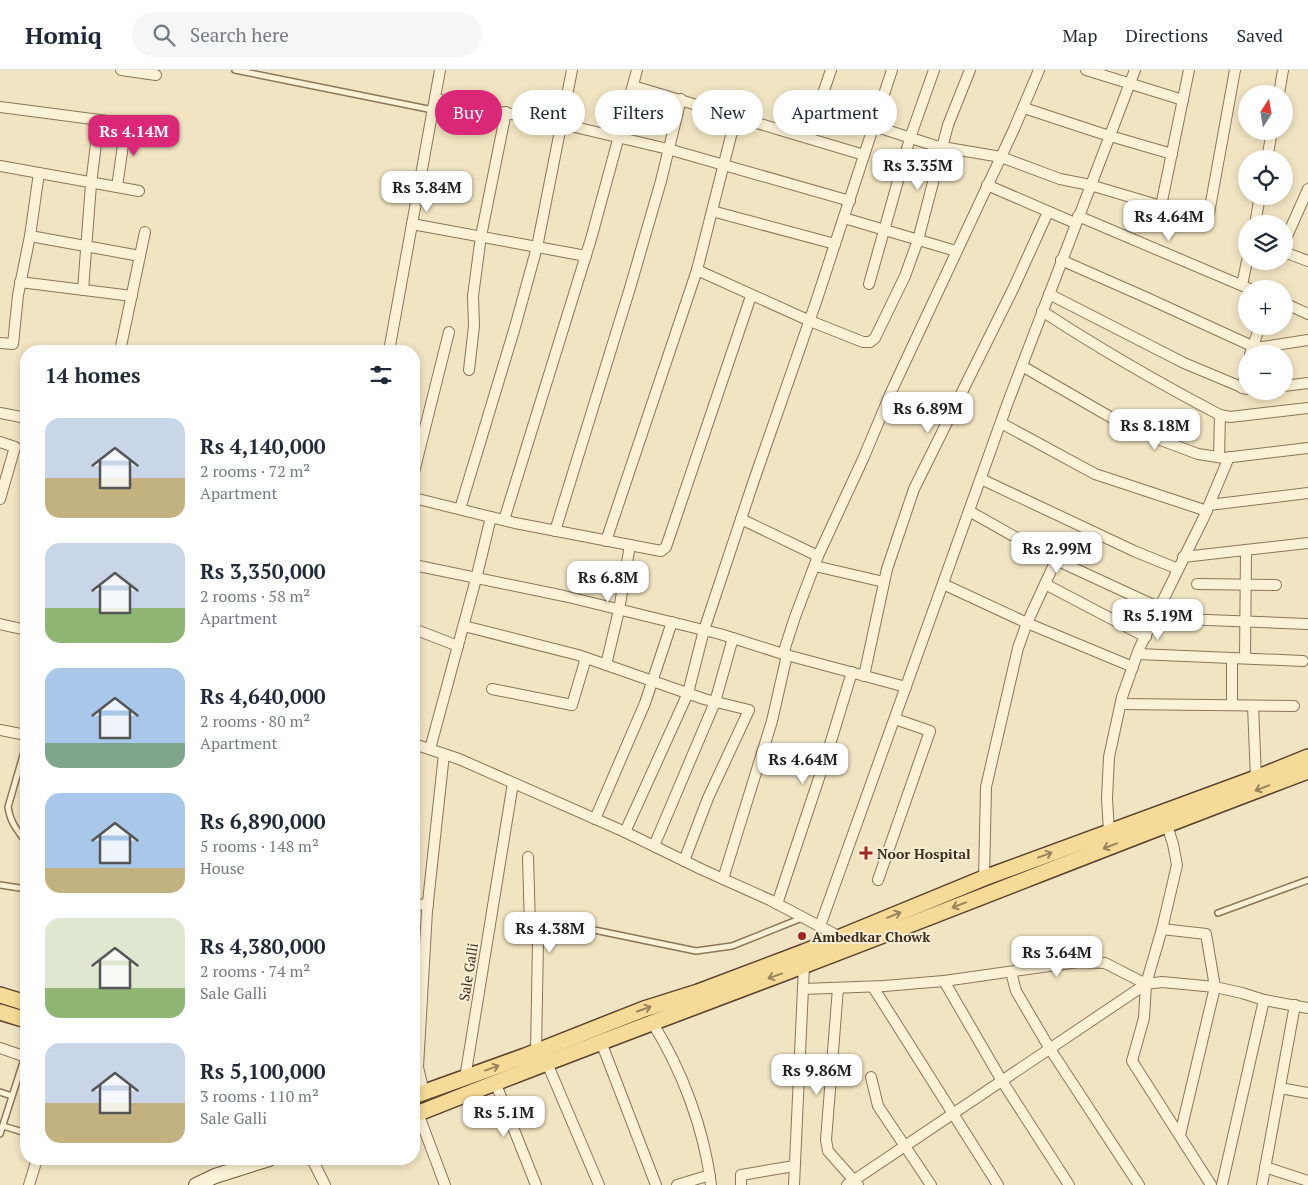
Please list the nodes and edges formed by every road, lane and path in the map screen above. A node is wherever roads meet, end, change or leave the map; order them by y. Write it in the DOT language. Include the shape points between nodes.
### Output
graph roads {
  1 [pos="121,70"];
  2 [pos="235,70"];
  3 [pos="440,70"];
  4 [pos="572,70"];
  5 [pos="637,70"];
  6 [pos="831,70"];
  7 [pos="892,70"];
  8 [pos="934,70"];
  9 [pos="970,70"];
  10 [pos="1039,70"];
  11 [pos="1086,70"];
  12 [pos="1135,70"];
  13 [pos="1189,70"];
  14 [pos="1235,70"];
  15 [pos="1283,70"];
  16 [pos="156,75"];
  17 [pos="1130,84"];
  18 [pos="1280,85"];
  19 [pos="633,86"];
  20 [pos="568,90"];
  21 [pos="648,90"];
  22 [pos="824,90"];
  23 [pos="886,90"];
  24 [pos="1182,100"];
  25 [pos="434,104"];
  26 [pos="0,107"];
  27 [pos="1024,108"];
  28 [pos="506,112"];
  29 [pos="512,113"];
  30 [pos="99,120"];
  31 [pos="126,124"];
  32 [pos="763,124"];
  33 [pos="146,126"];
  34 [pos="585,130"];
  35 [pos="897,134"];
  36 [pos="560,135"];
  37 [pos="672,135"];
  38 [pos="731,135"];
  39 [pos="871,135"];
  40 [pos="1110,136"];
  41 [pos="619,138"];
  42 [pos="910,138"];
  43 [pos="942,147"];
  44 [pos="668,149"];
  45 [pos="1172,154"];
  46 [pos="864,156"];
  47 [pos="1001,157"];
  48 [pos="724,165"];
  49 [pos="0,166"];
  50 [pos="40,173"];
  51 [pos="91,184"];
  52 [pos="987,185"];
  53 [pos="1090,185"];
  54 [pos="117,187"];
  55 [pos="1308,189"];
  56 [pos="139,191"];
  57 [pos="850,201"];
  58 [pos="712,211"];
  59 [pos="1048,212"];
  60 [pos="1209,212"];
  61 [pos="844,218"];
  62 [pos="1077,219"];
  63 [pos="1293,223"];
  64 [pos="412,224"];
  65 [pos="884,230"];
  66 [pos="145,232"];
  67 [pos="30,236"];
  68 [pos="481,236"];
  69 [pos="918,240"];
  70 [pos="835,244"];
  71 [pos="87,246"];
  72 [pos="537,247"];
  73 [pos="956,251"];
  74 [pos="1293,255"];
  75 [pos="140,256"];
  76 [pos="586,256"];
  77 [pos="1061,260"];
  78 [pos="1308,261"];
  79 [pos="697,270"];
  80 [pos="20,282"];
  81 [pos="869,284"];
  82 [pos="1238,284"];
  83 [pos="82,290"];
  84 [pos="1048,294"];
  85 [pos="132,296"];
  86 [pos="751,296"];
  87 [pos="1293,306"];
  88 [pos="1042,311"];
  89 [pos="1308,314"];
  90 [pos="810,321"];
  91 [pos="449,332"];
  92 [pos="1308,340"];
  93 [pos="0,343"];
  94 [pos="121,345"];
  95 [pos="390,345"];
  96 [pos="1241,345"];
  97 [pos="1276,345"];
  98 [pos="1022,366"];
  99 [pos="469,370"];
  100 [pos="1308,383"];
  101 [pos="1293,385"];
  102 [pos="1238,386"];
  103 [pos="1308,408"];
  104 [pos="0,413"];
  105 [pos="1220,415"];
  106 [pos="20,417"];
  107 [pos="1001,423"];
  108 [pos="0,442"];
  109 [pos="420,448"];
  110 [pos="1308,448"];
  111 [pos="1224,457"];
  112 [pos="981,478"];
  113 [pos="1308,493"];
  114 [pos="0,499"];
  115 [pos="420,499"];
  116 [pos="1208,508"];
  117 [pos="460,509"];
  118 [pos="969,511"];
  119 [pos="491,517"];
  120 [pos="504,520"];
  121 [pos="741,520"];
  122 [pos="555,531"];
  123 [pos="606,541"];
  124 [pos="1308,543"];
  125 [pos="630,545"];
  126 [pos="1246,550"];
  127 [pos="1183,557"];
  128 [pos="1056,560"];
  129 [pos="817,561"];
  130 [pos="420,566"];
  131 [pos="1178,569"];
  132 [pos="476,578"];
  133 [pos="884,582"];
  134 [pos="943,584"];
  135 [pos="1045,584"];
  136 [pos="1197,584"];
  137 [pos="1246,584"];
  138 [pos="1276,585"];
  139 [pos="1160,608"];
  140 [pos="619,610"];
  141 [pos="1155,618"];
  142 [pos="672,622"];
  143 [pos="1245,622"];
  144 [pos="1027,623"];
  145 [pos="0,624"];
  146 [pos="1307,624"];
  147 [pos="464,626"];
  148 [pos="20,629"];
  149 [pos="704,630"];
  150 [pos="420,632"];
  151 [pos="1146,637"];
  152 [pos="733,638"];
  153 [pos="458,646"];
  154 [pos="1138,654"];
  155 [pos="785,655"];
  156 [pos="586,658"];
  157 [pos="1232,658"];
  158 [pos="1244,658"];
  159 [pos="1303,661"];
  160 [pos="606,665"];
  161 [pos="1133,667"];
  162 [pos="852,672"];
  163 [pos="864,676"];
  164 [pos="652,681"];
  165 [pos="906,688"];
  166 [pos="492,690"];
  167 [pos="688,693"];
  168 [pos="715,702"];
  169 [pos="1121,704"];
  170 [pos="1232,705"];
  171 [pos="1253,706"];
  172 [pos="1294,706"];
  173 [pos="894,719"];
  174 [pos="0,730"];
  175 [pos="20,734"];
  176 [pos="420,746"];
  177 [pos="430,750"];
  178 [pos="444,754"];
  179 [pos="1308,757"];
  180 [pos="20,767"];
  181 [pos="19,771"];
  182 [pos="1308,771"];
  183 [pos="1256,778"];
  184 [pos="513,783"];
  185 [pos="595,818"];
  186 [pos="1165,818"];
  187 [pos="625,832"];
  188 [pos="1109,832"];
  189 [pos="20,834"];
  190 [pos="654,846"];
  191 [pos="528,858"];
  192 [pos="684,861"];
  193 [pos="984,878"];
  194 [pos="723,879"];
  195 [pos="878,880"];
  196 [pos="1308,880"];
  197 [pos="0,885"];
  198 [pos="20,890"];
  199 [pos="420,904"];
  200 [pos="777,904"];
  201 [pos="428,905"];
  202 [pos="1218,913"];
  203 [pos="804,917"];
  204 [pos="570,926"];
  205 [pos="820,926"];
  206 [pos="1162,929"];
  207 [pos="840,936"];
  208 [pos="420,958"];
  209 [pos="804,966"];
  210 [pos="1011,972"];
  211 [pos="944,981"];
  212 [pos="1146,984"];
  213 [pos="873,987"];
  214 [pos="1215,987"];
  215 [pos="838,988"];
  216 [pos="803,989"];
  217 [pos="0,995"];
  218 [pos="1264,1000"];
  219 [pos="20,1001"];
  220 [pos="1295,1005"];
  221 [pos="1308,1008"];
  222 [pos="0,1012"];
  223 [pos="20,1018"];
  224 [pos="652,1022"];
  225 [pos="601,1042"];
  226 [pos="0,1048"];
  227 [pos="1050,1049"];
  228 [pos="536,1052"];
  229 [pos="20,1053"];
  230 [pos="547,1063"];
  231 [pos="20,1073"];
  232 [pos="871,1077"];
  233 [pos="465,1078"];
  234 [pos="1002,1081"];
  235 [pos="495,1082"];
  236 [pos="1280,1088"];
  237 [pos="0,1092"];
  238 [pos="1308,1093"];
  239 [pos="420,1095"];
  240 [pos="12,1096"];
  241 [pos="420,1112"];
  242 [pos="954,1114"];
  243 [pos="420,1124"];
  244 [pos="2,1126"];
  245 [pos="20,1131"];
  246 [pos="0,1134"];
  247 [pos="1180,1135"];
  248 [pos="906,1146"];
  249 [pos="35,1165"];
  250 [pos="254,1165"];
  251 [pos="315,1165"];
  252 [pos="794,1166"];
  253 [pos="1265,1168"];
  254 [pos="217,1180"];
  255 [pos="711,1180"];
  256 [pos="1308,1180"];
  257 [pos="853,1183"];
  258 [pos="30,1185"];
  259 [pos="196,1185"];
  260 [pos="324,1185"];
  261 [pos="445,1185"];
  262 [pos="536,1185"];
  263 [pos="599,1185"];
  264 [pos="656,1185"];
  265 [pos="678,1185"];
  266 [pos="741,1185"];
  267 [pos="794,1185"];
  268 [pos="931,1185"];
  269 [pos="998,1185"];
  270 [pos="1069,1185"];
  271 [pos="1138,1185"];
  272 [pos="1211,1185"];
  273 [pos="1222,1185"];
  274 [pos="1262,1185"];
  1 -- 16 [label="street"];
  2 -- 25 [label="lane"];
  3 -- 25 [label="street"];
  4 -- 20 [label="street"];
  5 -- 19 [label="street"];
  6 -- 22 [label="street"];
  7 -- 23 [label="street"];
  8 -- 42 [label="street"];
  9 -- 43 [label="street"];
  10 -- 27 [label="street"];
  11 -- 17 [label="street"];
  12 -- 17 [label="street"];
  13 -- 24 [label="street"];
  14 -- 60 [label="street"];
  15 -- 18 [label="street"];
  17 -- 24 [label="street"];
  17 -- 40 [label="street"];
  19 -- 21 [label="street"];
  19 -- 41 [label="street"];
  24 -- 45 [label="street"];
  25 -- 28 [label="street"];
  25 -- 64 [label="street"];
  26 -- 30 [label="street"];
  27 -- 40 [label="street"];
  27 -- 47 [label="street"];
  28 -- 29 [label="street"];
  28 -- 68 [label="street"];
  30 -- 31 [label="street"];
  30 -- 51 [label="street"];
  31 -- 33 [label="street"];
  31 -- 54 [label="street"];
  32 -- 46 [label="street"];
  34 -- 41 [label="street"];
  35 -- 42 [label="street"];
  36 -- 72 [label="street"];
  37 -- 44 [label="street"];
  38 -- 48 [label="street"];
  39 -- 46 [label="street"];
  40 -- 45 [label="street"];
  40 -- 53 [label="street"];
  41 -- 44 [label="street"];
  41 -- 76 [label="street"];
  42 -- 43 [label="street"];
  42 -- 65 [label="street"];
  43 -- 47 [label="street"];
  43 -- 69 [label="street"];
  44 -- 48 [label="street"];
  44 -- 122 [label="street" via="630,288"];
  45 -- 53 [label="street" via="1161,206"];
  46 -- 57 [label="street"];
  47 -- 52 [label="street"];
  47 -- 53 [label="street" via="1060,179"];
  48 -- 57 [label="street"];
  48 -- 58 [label="street"];
  49 -- 50 [label="street"];
  50 -- 51 [label="street"];
  50 -- 67 [label="street"];
  51 -- 54 [label="street"];
  51 -- 71 [label="street"];
  52 -- 59 [label="street"];
  52 -- 73 [label="street"];
  53 -- 62 [label="street"];
  54 -- 56 [label="street"];
  55 -- 63 [label="street"];
  57 -- 61 [label="street"];
  58 -- 70 [label="street"];
  58 -- 79 [label="street"];
  59 -- 62 [label="street"];
  59 -- 133 [label="street" via="914,489"];
  61 -- 65 [label="street"];
  61 -- 70 [label="street"];
  62 -- 77 [label="street"];
  62 -- 82 [label="street"];
  64 -- 68 [label="street"];
  64 -- 95 [label="street"];
  65 -- 69 [label="street"];
  65 -- 81 [label="street"];
  66 -- 75 [label="street"];
  67 -- 71 [label="street"];
  67 -- 80 [label="street"];
  68 -- 72 [label="street"];
  68 -- 99 [label="street" via="473,296 474,326"];
  69 -- 73 [label="street"];
  69 -- 90 [label="street" via="905,276 875,338 870,342"];
  70 -- 90 [label="street"];
  71 -- 75 [label="street"];
  71 -- 83 [label="street"];
  72 -- 76 [label="street"];
  72 -- 117 [label="street"];
  73 -- 129 [label="street"];
  74 -- 78 [label="street"];
  75 -- 85 [label="street"];
  76 -- 120 [label="street"];
  77 -- 84 [label="street"];
  77 -- 96 [label="street"];
  79 -- 86 [label="street"];
  79 -- 123 [label="street"];
  80 -- 83 [label="street"];
  80 -- 93 [label="street" via="13,344"];
  83 -- 85 [label="street"];
  84 -- 88 [label="street"];
  84 -- 102 [label="street" via="1184,363"];
  85 -- 94 [label="street"];
  86 -- 90 [label="street"];
  86 -- 125 [label="street" via="666,547 661,551"];
  87 -- 89 [label="street"];
  88 -- 98 [label="street"];
  88 -- 105 [label="street" via="1157,383"];
  90 -- 121 [label="street"];
  91 -- 109 [label="street"];
  92 -- 97 [label="street"];
  98 -- 107 [label="street"];
  98 -- 111 [label="street" via="1131,429 1198,454"];
  100 -- 101 [label="street"];
  103 -- 105 [label="street" via="1230,418"];
  104 -- 106 [label="street"];
  105 -- 111 [label="street"];
  107 -- 112 [label="street"];
  107 -- 116 [label="street" via="1095,474"];
  108 -- 114 [label="street" via="15,447"];
  110 -- 111 [label="street"];
  111 -- 116 [label="street"];
  112 -- 118 [label="street"];
  112 -- 131 [label="street"];
  113 -- 116 [label="street"];
  115 -- 117 [label="street"];
  116 -- 127 [label="street"];
  117 -- 119 [label="street"];
  118 -- 128 [label="street"];
  118 -- 134 [label="street"];
  119 -- 120 [label="street"];
  119 -- 132 [label="street"];
  120 -- 122 [label="street"];
  121 -- 129 [label="street"];
  121 -- 149 [label="street"];
  122 -- 123 [label="street"];
  123 -- 125 [label="street"];
  124 -- 126 [label="street"];
  125 -- 140 [label="street"];
  126 -- 127 [label="street"];
  126 -- 137 [label="street"];
  127 -- 131 [label="street"];
  128 -- 135 [label="street"];
  128 -- 139 [label="street"];
  129 -- 133 [label="street"];
  129 -- 155 [label="street" via="795,617"];
  130 -- 132 [label="street"];
  131 -- 139 [label="street"];
  132 -- 140 [label="street"];
  132 -- 147 [label="street"];
  133 -- 163 [label="street"];
  134 -- 144 [label="street"];
  134 -- 165 [label="street"];
  135 -- 144 [label="street"];
  135 -- 151 [label="street"];
  136 -- 137 [label="street"];
  137 -- 138 [label="street"];
  137 -- 143 [label="street"];
  139 -- 141 [label="street"];
  140 -- 142 [label="street"];
  140 -- 160 [label="street"];
  141 -- 143 [label="street"];
  141 -- 151 [label="street"];
  142 -- 149 [label="street"];
  142 -- 164 [label="street"];
  143 -- 146 [label="street"];
  143 -- 158 [label="street"];
  144 -- 161 [label="street"];
  144 -- 193 [label="street" via="1018,648 986,787"];
  145 -- 148 [label="street"];
  147 -- 153 [label="street"];
  147 -- 156 [label="street"];
  149 -- 152 [label="street"];
  149 -- 167 [label="street"];
  150 -- 153 [label="street"];
  151 -- 154 [label="street"];
  152 -- 155 [label="street"];
  152 -- 168 [label="street"];
  153 -- 177 [label="street"];
  154 -- 157 [label="street"];
  154 -- 161 [label="street"];
  155 -- 162 [label="street"];
  155 -- 194 [label="street" via="772,721"];
  156 -- 160 [label="street"];
  156 -- 166 [label="street" via="572,705"];
  157 -- 158 [label="street"];
  157 -- 170 [label="street"];
  158 -- 159 [label="street"];
  160 -- 164 [label="street"];
  161 -- 169 [label="street"];
  162 -- 163 [label="street"];
  162 -- 200 [label="street"];
  163 -- 165 [label="street"];
  164 -- 167 [label="street"];
  164 -- 185 [label="street"];
  165 -- 173 [label="street"];
  167 -- 168 [label="street"];
  167 -- 187 [label="street"];
  168 -- 190 [label="street"];
  168 -- 192 [label="street" via="749,710 708,798"];
  169 -- 170 [label="street"];
  169 -- 188 [label="street" via="1109,757"];
  170 -- 171 [label="street"];
  171 -- 172 [label="street"];
  171 -- 183 [label="street"];
  173 -- 195 [label="street" via="930,731"];
  173 -- 205 [label="street"];
  174 -- 175 [label="street"];
  176 -- 177 [label="street"];
  177 -- 178 [label="street"];
  178 -- 184 [label="street"];
  178 -- 201 [label="street"];
  179 -- 183 [label="main road"];
  180 -- 181 [label="lane"];
  181 -- 189 [label="lane" via="8,807 9,818"];
  182 -- 186 [label="main road, one-way"];
  183 -- 186 [label="main road"];
  184 -- 185 [label="street"];
  184 -- 233 [label="street, Sale Galli"];
  185 -- 187 [label="street"];
  186 -- 188 [label="main road"];
  186 -- 206 [label="street" via="1177,865"];
  186 -- 209 [label="main road, one-way"];
  187 -- 190 [label="street"];
  193 -- 188 [label="main road, one-way"];
  190 -- 192 [label="street"];
  191 -- 228 [label="street" via="530,926 538,941"];
  192 -- 194 [label="street"];
  207 -- 193 [label="main road, one-way"];
  194 -- 200 [label="street"];
  196 -- 202 [label="lane"];
  197 -- 198 [label="lane"];
  199 -- 201 [label="street"];
  200 -- 203 [label="street"];
  201 -- 208 [label="street"];
  203 -- 204 [label="lane" via="732,946 696,951"];
  203 -- 205 [label="street"];
  205 -- 207 [label="street"];
  206 -- 212 [label="street"];
  206 -- 214 [label="street" via="1206,934"];
  228 -- 207 [label="main road, one-way"];
  209 -- 216 [label="street"];
  209 -- 224 [label="main road, one-way"];
  210 -- 211 [label="street"];
  210 -- 212 [label="street" via="1078,962 1105,963"];
  210 -- 227 [label="street" via="1016,991"];
  211 -- 213 [label="street"];
  211 -- 234 [label="street"];
  212 -- 214 [label="street" via="1162,982"];
  212 -- 227 [label="street"];
  212 -- 247 [label="street" via="1144,1018 1132,1061"];
  213 -- 215 [label="street"];
  213 -- 242 [label="street"];
  214 -- 218 [label="street"];
  214 -- 247 [label="street"];
  215 -- 216 [label="street"];
  215 -- 257 [label="street" via="826,1140 828,1151"];
  216 -- 252 [label="street"];
  217 -- 219 [label="main road"];
  218 -- 220 [label="street"];
  218 -- 273 [label="street"];
  220 -- 221 [label="street"];
  220 -- 236 [label="street"];
  222 -- 223 [label="main road"];
  224 -- 225 [label="main road"];
  224 -- 255 [label="street" via="666,1044 695,1115"];
  225 -- 230 [label="main road"];
  225 -- 264 [label="street"];
  226 -- 229 [label="street"];
  227 -- 234 [label="street"];
  227 -- 271 [label="street"];
  233 -- 228 [label="main road, one-way"];
  230 -- 235 [label="main road"];
  230 -- 263 [label="street"];
  231 -- 240 [label="lane"];
  232 -- 248 [label="street" via="878,1106"];
  233 -- 239 [label="main road"];
  234 -- 242 [label="street"];
  234 -- 270 [label="street"];
  235 -- 241 [label="main road"];
  235 -- 262 [label="street"];
  236 -- 238 [label="street"];
  236 -- 253 [label="street"];
  237 -- 240 [label="lane"];
  240 -- 244 [label="lane"];
  242 -- 248 [label="street"];
  242 -- 269 [label="street"];
  243 -- 261 [label="street"];
  244 -- 245 [label="lane"];
  244 -- 246 [label="lane"];
  247 -- 272 [label="street"];
  248 -- 257 [label="street"];
  248 -- 268 [label="street"];
  249 -- 258 [label="street"];
  250 -- 254 [label="main road"];
  251 -- 260 [label="street"];
  252 -- 266 [label="street" via="741,1176"];
  252 -- 267 [label="street"];
  253 -- 256 [label="street"];
  253 -- 274 [label="street"];
  254 -- 259 [label="main road"];
  255 -- 265 [label="street"];
}
